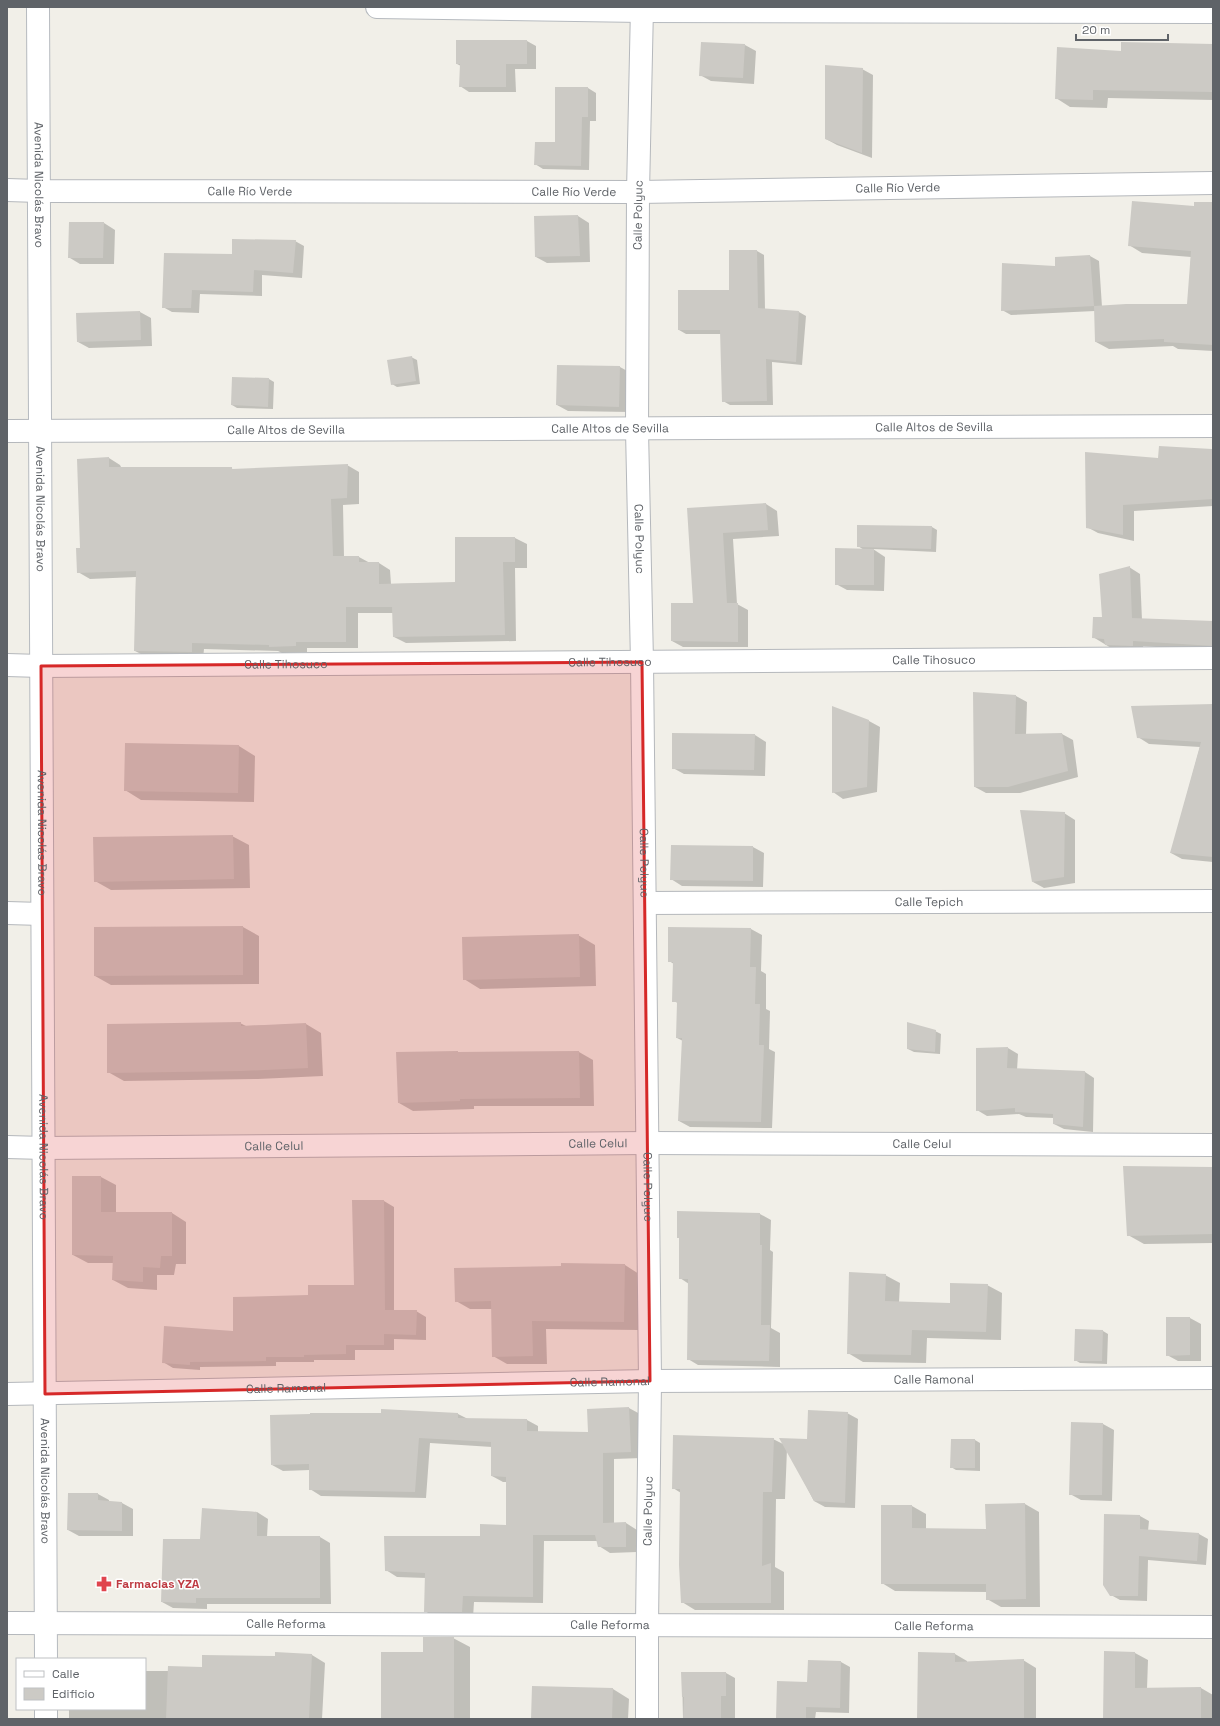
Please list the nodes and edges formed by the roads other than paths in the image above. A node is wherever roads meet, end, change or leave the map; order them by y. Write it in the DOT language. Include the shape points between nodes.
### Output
graph roads {
  1 [pos="38,7"];
  2 [pos="377,7"];
  3 [pos="642,9"];
  4 [pos="1213,12"];
  5 [pos="1213,183"];
  6 [pos="7,190"];
  7 [pos="39,192"];
  8 [pos="638,192"];
  9 [pos="1213,426"];
  10 [pos="636,430"];
  11 [pos="7,431"];
  12 [pos="40,432"];
  13 [pos="1213,658"];
  14 [pos="642,662"];
  15 [pos="7,665"];
  16 [pos="41,666"];
  17 [pos="1213,901"];
  18 [pos="645,903"];
  19 [pos="7,913"];
  20 [pos="42,914"];
  21 [pos="648,1143"];
  22 [pos="1213,1145"];
  23 [pos="7,1147"];
  24 [pos="44,1148"];
  25 [pos="1213,1378"];
  26 [pos="650,1381"];
  27 [pos="7,1394"];
  28 [pos="45,1394"];
  29 [pos="7,1623"];
  30 [pos="46,1624"];
  31 [pos="647,1625"];
  32 [pos="1213,1627"];
  33 [pos="46,1658"];
  34 [pos="647,1719"];
  1 -- 7 [label="street, Avenida Nicolás Bravo"];
  2 -- 3 [label="street"];
  3 -- 4 [label="street"];
  3 -- 8 [label="street, Calle Polyuc"];
  5 -- 8 [label="street, Calle Río Verde"];
  6 -- 7 [label="street, Calle Río Verde"];
  7 -- 8 [label="street, Calle Río Verde"];
  7 -- 12 [label="street, Avenida Nicolás Bravo"];
  8 -- 10 [label="street, Calle Polyuc"];
  9 -- 10 [label="street, Calle Altos de Sevilla"];
  10 -- 12 [label="street, Calle Altos de Sevilla"];
  10 -- 14 [label="street, Calle Polyuc"];
  11 -- 12 [label="street, Calle Altos de Sevilla"];
  12 -- 16 [label="street, Avenida Nicolás Bravo"];
  13 -- 14 [label="street, Calle Tihosuco"];
  14 -- 16 [label="street, Calle Tihosuco"];
  14 -- 18 [label="street, Calle Polyuc"];
  15 -- 16 [label="street, Calle Tihosuco"];
  16 -- 20 [label="street, Avenida Nicolás Bravo"];
  17 -- 18 [label="street, Calle Tepich"];
  18 -- 21 [label="street, Calle Polyuc"];
  19 -- 20 [label="street"];
  20 -- 24 [label="street, Avenida Nicolás Bravo"];
  21 -- 22 [label="street, Calle Celul"];
  21 -- 24 [label="street, Calle Celul"];
  21 -- 26 [label="street, Calle Polyuc"];
  23 -- 24 [label="street, Calle Celul"];
  24 -- 28 [label="street, Avenida Nicolás Bravo"];
  25 -- 26 [label="street, Calle Ramonal"];
  26 -- 28 [label="street, Calle Ramonal"];
  26 -- 31 [label="street, Calle Polyuc"];
  27 -- 28 [label="street, Calle Ramonal"];
  28 -- 30 [label="street, Avenida Nicolás Bravo"];
  29 -- 30 [label="street, Calle Reforma"];
  30 -- 31 [label="street, Calle Reforma"];
  30 -- 33 [label="street, Avenida Nicolás Bravo"];
  31 -- 32 [label="street, Calle Reforma"];
  31 -- 34 [label="street, Calle Polyuc"];
}
